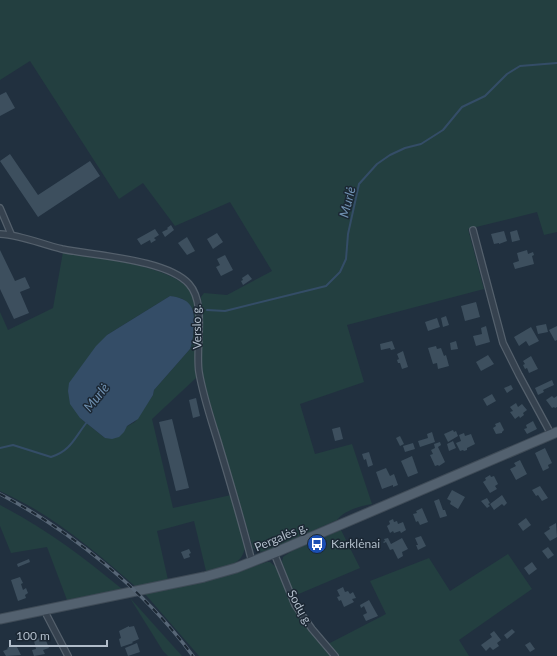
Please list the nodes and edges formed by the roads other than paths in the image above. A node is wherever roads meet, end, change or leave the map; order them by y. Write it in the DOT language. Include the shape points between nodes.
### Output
graph roads {
  1 [pos="0,208"];
  2 [pos="473,230"];
  3 [pos="0,234"];
  4 [pos="11,234"];
  5 [pos="554,433"];
  6 [pos="274,553"];
  7 [pos="252,562"];
  8 [pos="44,610"];
  9 [pos="0,619"];
  10 [pos="68,656"];
  11 [pos="335,656"];
  1 -- 4 [label="street"];
  2 -- 5 [label="street" via="503,343 519,376"];
  3 -- 4 [label="street, Verslo g."];
  4 -- 7 [label="street, Verslo g." via="61,249 139,262 169,271 192,288 199,313 199,373"];
  5 -- 6 [label="main road, Pergalės g."];
  6 -- 7 [label="main road, Pergalės g."];
  6 -- 11 [label="street, Sodų g." via="295,605"];
  7 -- 8 [label="main road, Pergalės g." via="204,577"];
  8 -- 9 [label="main road, Pergalės g."];
  8 -- 10 [label="street"];
}
